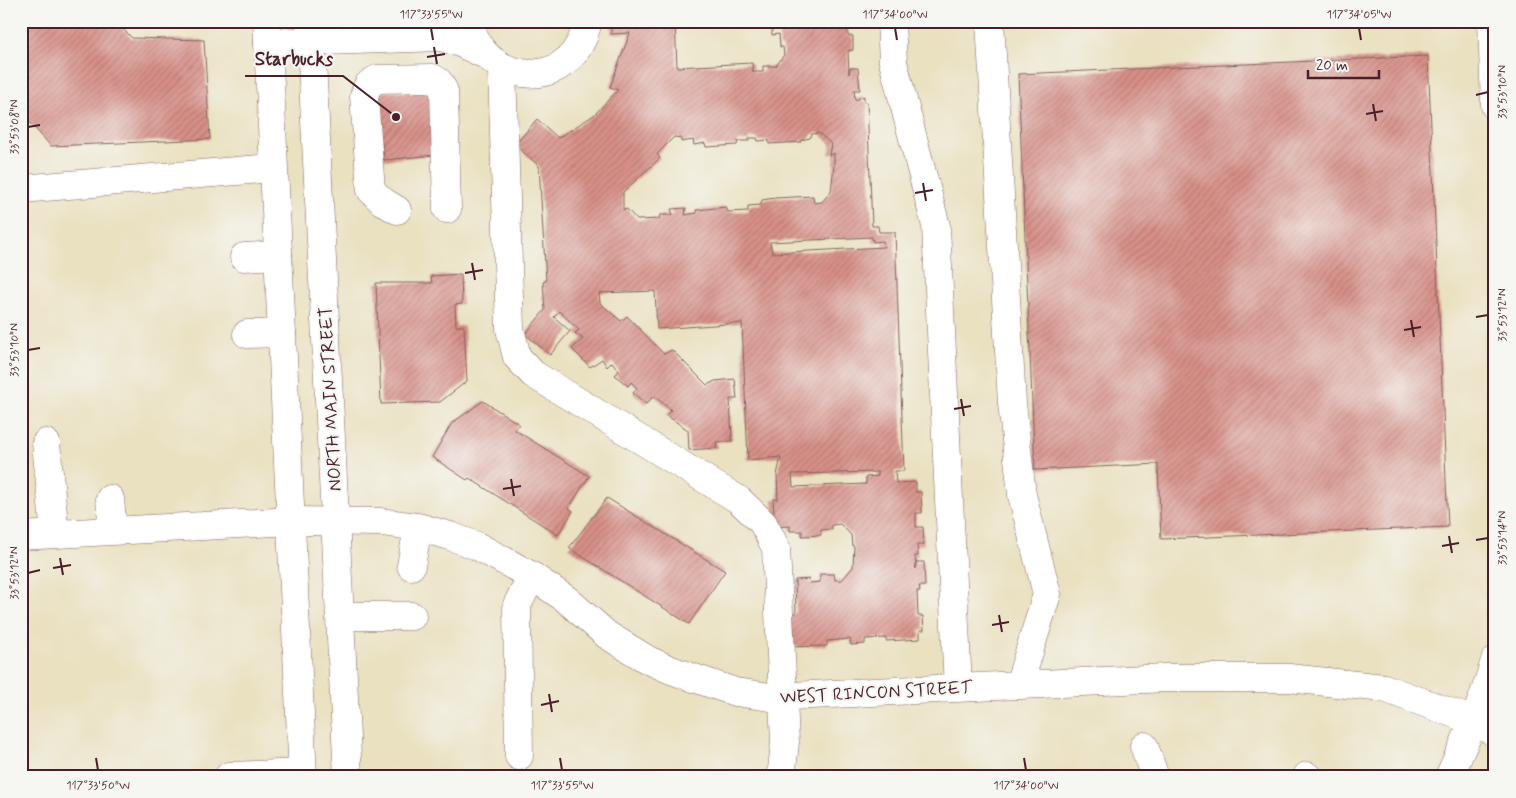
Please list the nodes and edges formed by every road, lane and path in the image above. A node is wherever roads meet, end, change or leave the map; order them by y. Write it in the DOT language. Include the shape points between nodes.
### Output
graph roads {
  1 [pos="470,21"];
  2 [pos="588,21"];
  3 [pos="891,21"];
  4 [pos="990,21"];
  5 [pos="1492,21"];
  6 [pos="268,32"];
  7 [pos="310,32"];
  8 [pos="493,61"];
  9 [pos="1495,106"];
  10 [pos="273,168"];
  11 [pos="21,189"];
  12 [pos="447,209"];
  13 [pos="398,210"];
  14 [pos="278,255"];
  15 [pos="244,256"];
  16 [pos="282,333"];
  17 [pos="248,334"];
  18 [pos="46,443"];
  19 [pos="110,499"];
  20 [pos="292,520"];
  21 [pos="336,520"];
  22 [pos="418,528"];
  23 [pos="113,531"];
  24 [pos="55,534"];
  25 [pos="21,536"];
  26 [pos="412,566"];
  27 [pos="532,576"];
  28 [pos="341,616"];
  29 [pos="412,616"];
  30 [pos="1495,660"];
  31 [pos="1020,685"];
  32 [pos="958,688"];
  33 [pos="782,696"];
  34 [pos="1484,727"];
  35 [pos="1144,746"];
  36 [pos="519,756"];
  37 [pos="303,775"];
  38 [pos="229,776"];
  39 [pos="348,777"];
  40 [pos="779,777"];
  41 [pos="1155,777"];
  42 [pos="1448,777"];
  1 -- 8 [label="street" via="476,42"];
  2 -- 8 [label="street" via="584,37 574,53 559,66 540,73 520,74"];
  3 -- 32 [label="street" via="892,62 936,226"];
  4 -- 31 [label="street" via="1012,403 1022,495 1048,594"];
  5 -- 9 [label="street"];
  6 -- 7 [label="street"];
  6 -- 10 [label="street"];
  7 -- 8 [label="street" via="441,38 458,42"];
  7 -- 21 [label="street, NORTH MAIN STREET"];
  8 -- 33 [label="street" via="510,329 517,358 533,374 739,500 763,523 776,548"];
  10 -- 11 [label="street"];
  10 -- 14 [label="street"];
  12 -- 13 [label="street" via="444,91 433,78 377,79 368,85 364,96 371,190"];
  14 -- 15 [label="street"];
  14 -- 16 [label="street"];
  16 -- 17 [label="street"];
  16 -- 20 [label="street"];
  18 -- 24 [label="street"];
  19 -- 23 [label="street"];
  20 -- 21 [label="street, WEST RINCON STREET"];
  20 -- 23 [label="street, WEST RINCON STREET"];
  20 -- 37 [label="street"];
  21 -- 22 [label="street, WEST RINCON STREET" via="393,523"];
  21 -- 28 [label="street, NORTH MAIN STREET"];
  22 -- 26 [label="street"];
  22 -- 27 [label="street, WEST RINCON STREET" via="477,546"];
  23 -- 24 [label="street, WEST RINCON STREET"];
  24 -- 25 [label="street, WEST RINCON STREET"];
  27 -- 33 [label="street, WEST RINCON STREET" via="566,599 607,635 656,663 735,692"];
  27 -- 36 [label="street" via="517,605"];
  28 -- 29 [label="street"];
  28 -- 39 [label="street, NORTH MAIN STREET"];
  30 -- 34 [label="street"];
  31 -- 32 [label="street, WEST RINCON STREET"];
  31 -- 34 [label="street, WEST RINCON STREET" via="1166,678 1289,678 1384,688"];
  32 -- 33 [label="street, WEST RINCON STREET"];
  33 -- 40 [label="street" via="785,742"];
  34 -- 42 [label="street"];
  35 -- 41 [label="street"];
  37 -- 38 [label="street"];
}
